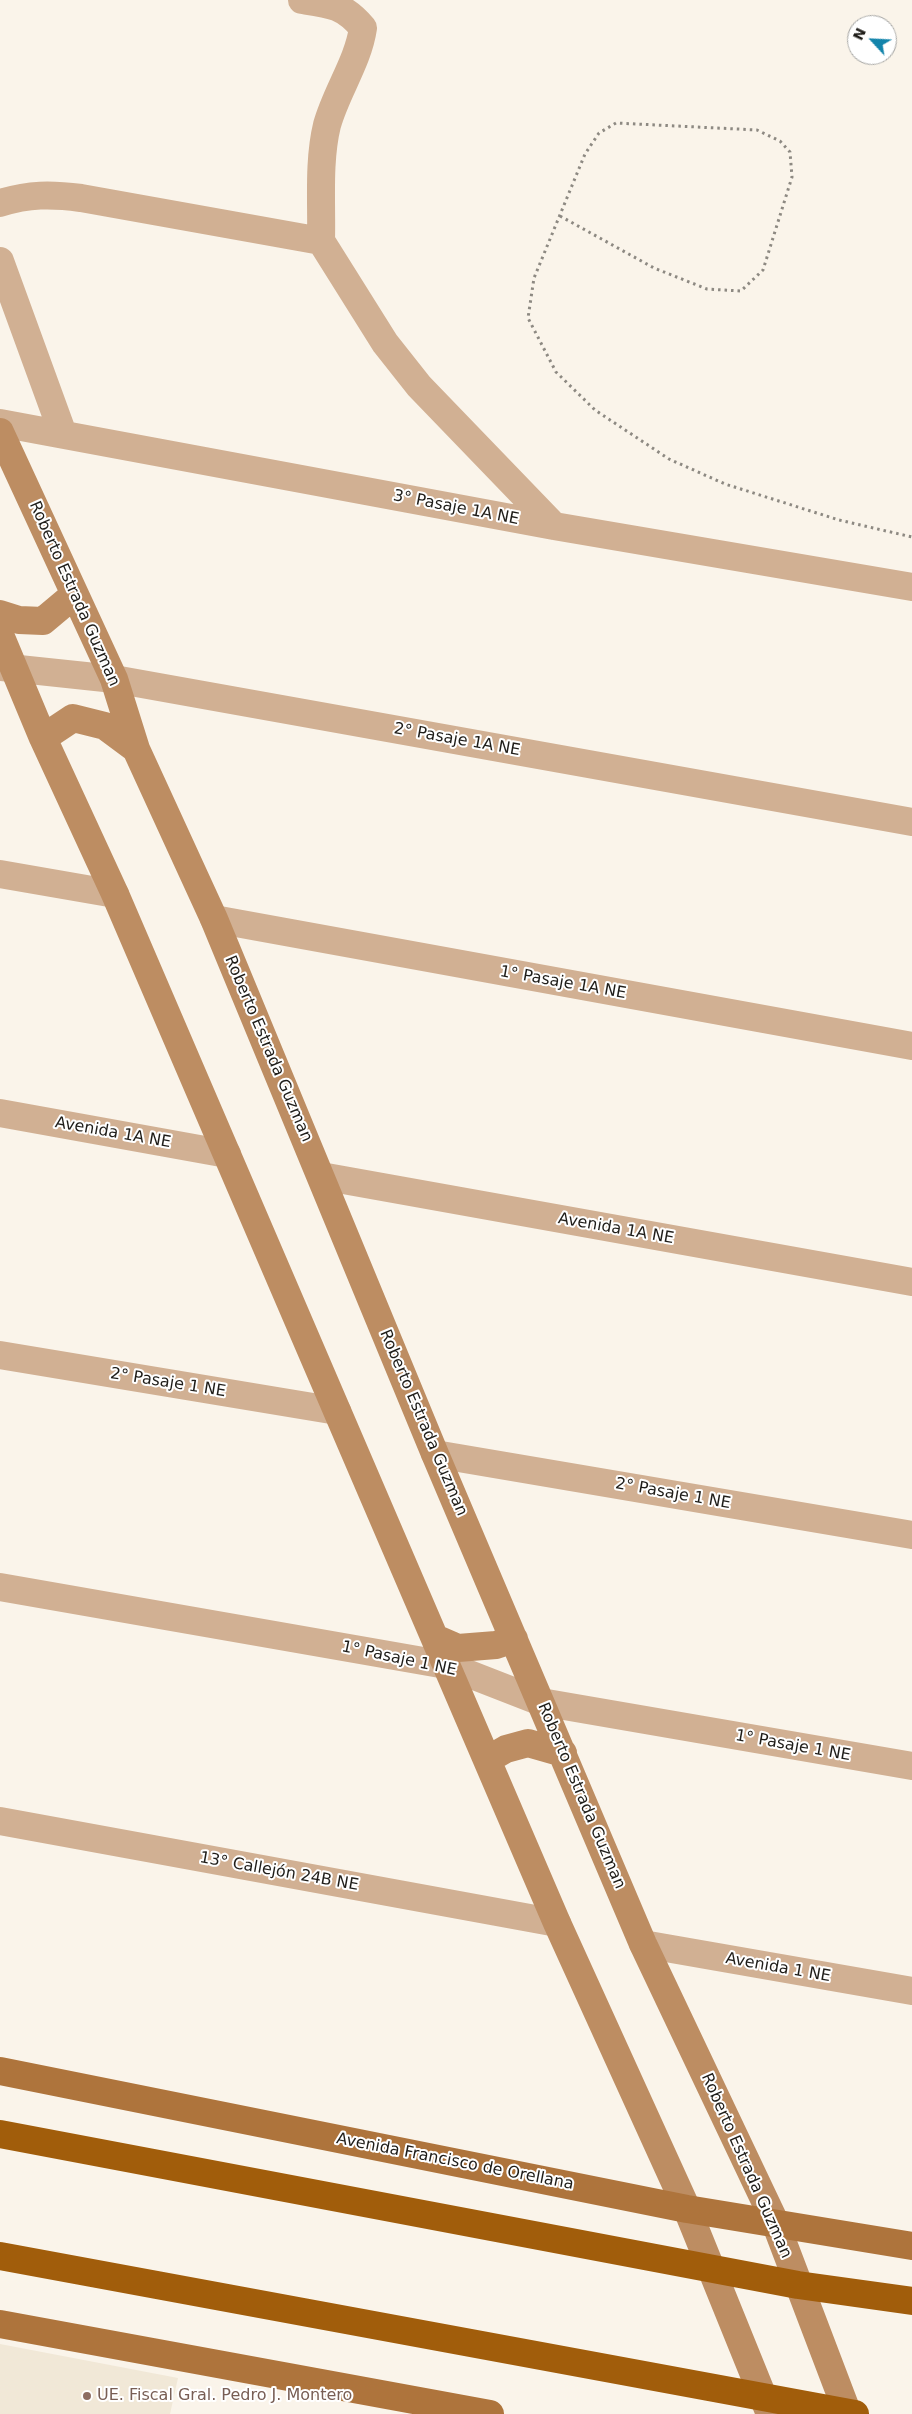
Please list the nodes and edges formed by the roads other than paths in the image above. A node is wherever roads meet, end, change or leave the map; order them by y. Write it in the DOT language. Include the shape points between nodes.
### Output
graph roads {
  1 [pos="302,0"];
  2 [pos="0,203"];
  3 [pos="321,241"];
  4 [pos="0,260"];
  5 [pos="0,424"];
  6 [pos="0,432"];
  7 [pos="63,434"];
  8 [pos="554,526"];
  9 [pos="912,587"];
  10 [pos="74,595"];
  11 [pos="0,614"];
  12 [pos="0,635"];
  13 [pos="7,669"];
  14 [pos="114,679"];
  15 [pos="43,738"];
  16 [pos="136,749"];
  17 [pos="912,822"];
  18 [pos="0,874"];
  19 [pos="115,894"];
  20 [pos="214,919"];
  21 [pos="912,1046"];
  22 [pos="0,1113"];
  23 [pos="227,1154"];
  24 [pos="321,1176"];
  25 [pos="912,1282"];
  26 [pos="0,1355"];
  27 [pos="337,1411"];
  28 [pos="435,1454"];
  29 [pos="912,1535"];
  30 [pos="0,1587"];
  31 [pos="434,1638"];
  32 [pos="514,1639"];
  33 [pos="446,1665"];
  34 [pos="541,1702"];
  35 [pos="563,1753"];
  36 [pos="487,1760"];
  37 [pos="912,1766"];
  38 [pos="0,1821"];
  39 [pos="557,1923"];
  40 [pos="643,1944"];
  41 [pos="912,1991"];
  42 [pos="0,2071"];
  43 [pos="0,2134"];
  44 [pos="687,2209"];
  45 [pos="775,2222"];
  46 [pos="912,2246"];
  47 [pos="0,2256"];
  48 [pos="712,2268"];
  49 [pos="798,2285"];
  50 [pos="912,2301"];
  51 [pos="0,2324"];
  52 [pos="766,2405"];
  53 [pos="490,2414"];
  54 [pos="850,2414"];
  1 -- 3 [label="street" via="328,4 351,13 363,28 361,45 327,126"];
  2 -- 3 [label="street" via="46,194 81,198"];
  3 -- 8 [label="street" via="385,343 419,386"];
  4 -- 7 [label="street"];
  5 -- 7 [label="street, 3° Pasaje 1A NE"];
  6 -- 10 [label="street, Roberto Estrada Guzman"];
  7 -- 8 [label="street, 3° Pasaje 1A NE"];
  8 -- 9 [label="street, 3° Pasaje 1A NE"];
  10 -- 11 [label="street" via="43,621 19,620"];
  10 -- 14 [label="street, Roberto Estrada Guzman"];
  12 -- 13 [label="street"];
  13 -- 14 [label="street, 2° Pasaje 1A NE"];
  13 -- 15 [label="street"];
  14 -- 16 [label="street, Roberto Estrada Guzman"];
  14 -- 17 [label="street, 2° Pasaje 1A NE"];
  15 -- 16 [label="street" via="73,718 105,726"];
  15 -- 19 [label="street"];
  16 -- 20 [label="street, Roberto Estrada Guzman"];
  18 -- 19 [label="street"];
  19 -- 23 [label="street"];
  20 -- 21 [label="street, 1° Pasaje 1A NE"];
  20 -- 24 [label="street, Roberto Estrada Guzman"];
  22 -- 23 [label="street, Avenida 1A NE"];
  23 -- 27 [label="street"];
  24 -- 25 [label="street, Avenida 1A NE"];
  24 -- 28 [label="street, Roberto Estrada Guzman"];
  26 -- 27 [label="street, 2° Pasaje 1 NE"];
  27 -- 31 [label="street"];
  28 -- 29 [label="street, 2° Pasaje 1 NE"];
  28 -- 32 [label="street, Roberto Estrada Guzman"];
  30 -- 33 [label="street, 1° Pasaje 1 NE"];
  31 -- 32 [label="street" via="458,1648 496,1645"];
  31 -- 33 [label="street"];
  32 -- 34 [label="street, Roberto Estrada Guzman"];
  33 -- 34 [label="street, 1° Pasaje 1 NE"];
  33 -- 36 [label="street"];
  34 -- 35 [label="street, Roberto Estrada Guzman"];
  34 -- 37 [label="street, 1° Pasaje 1 NE"];
  35 -- 36 [label="street" via="528,1743 506,1749"];
  35 -- 40 [label="street, Roberto Estrada Guzman"];
  36 -- 39 [label="street"];
  38 -- 39 [label="street, 13° Callejón 24B NE"];
  39 -- 44 [label="street"];
  40 -- 41 [label="street, Avenida 1 NE"];
  40 -- 45 [label="street, Roberto Estrada Guzman"];
  42 -- 44 [label="main road, Avenida Francisco de Orellana"];
  43 -- 48 [label="highway"];
  44 -- 45 [label="main road, Avenida Francisco de Orellana"];
  44 -- 48 [label="street"];
  45 -- 46 [label="main road, Avenida Francisco de Orellana"];
  45 -- 49 [label="street, Roberto Estrada Guzman"];
  47 -- 52 [label="highway"];
  48 -- 49 [label="highway"];
  48 -- 52 [label="street"];
  49 -- 50 [label="highway"];
  49 -- 54 [label="street, Roberto Estrada Guzman"];
  51 -- 53 [label="main road"];
  52 -- 54 [label="highway"];
}
